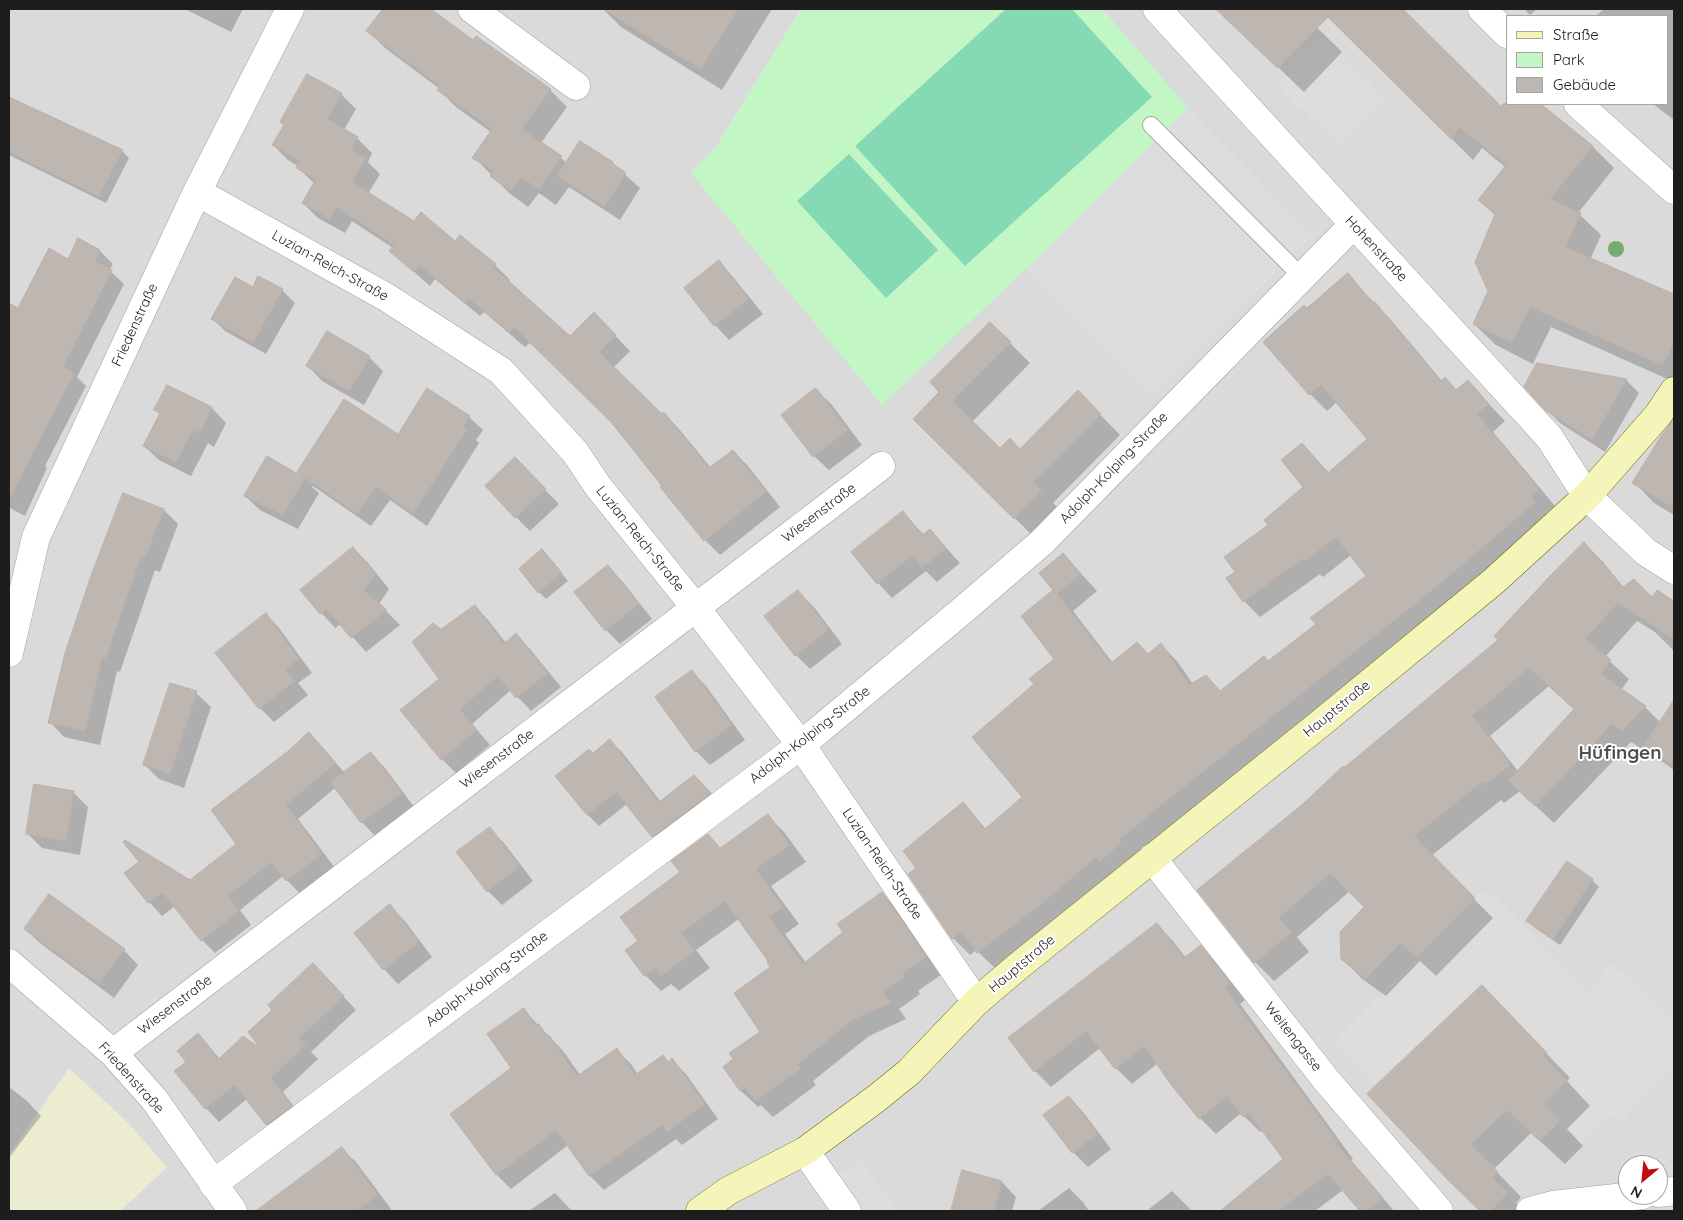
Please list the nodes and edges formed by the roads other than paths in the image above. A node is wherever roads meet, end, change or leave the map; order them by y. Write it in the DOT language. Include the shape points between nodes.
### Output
graph roads {
  1 [pos="290,9"];
  2 [pos="472,9"];
  3 [pos="1157,9"];
  4 [pos="1482,9"];
  5 [pos="1506,33"];
  6 [pos="576,86"];
  7 [pos="1579,105"];
  8 [pos="1151,126"];
  9 [pos="1674,190"];
  10 [pos="197,192"];
  11 [pos="1354,224"];
  12 [pos="1302,277"];
  13 [pos="1674,391"];
  14 [pos="882,466"];
  15 [pos="1587,496"];
  16 [pos="1674,570"];
  17 [pos="694,607"];
  18 [pos="10,642"];
  19 [pos="800,745"];
  20 [pos="1152,858"];
  21 [pos="9,963"];
  22 [pos="976,1002"];
  23 [pos="113,1053"];
  24 [pos="805,1151"];
  25 [pos="213,1184"];
  26 [pos="1618,1198"];
  27 [pos="233,1211"];
  28 [pos="700,1211"];
  29 [pos="847,1211"];
  30 [pos="1438,1211"];
  31 [pos="1530,1211"];
  1 -- 10 [label="street, Friedenstraße"];
  2 -- 6 [label="street"];
  3 -- 11 [label="street, Hohenstraße"];
  4 -- 5 [label="street"];
  7 -- 9 [label="street"];
  8 -- 12 [label="lane"];
  10 -- 17 [label="street, Luzian-Reich-Straße" via="386,296 502,371 575,452 597,486"];
  10 -- 18 [label="street, Friedenstraße" via="36,537"];
  11 -- 12 [label="street, Adolph-Kolping-Straße"];
  11 -- 15 [label="street, Hohenstraße" via="1549,437"];
  12 -- 19 [label="street, Adolph-Kolping-Straße" via="1042,542"];
  13 -- 15 [label="main road, Hauptstraße" via="1658,415"];
  14 -- 17 [label="street, Wiesenstraße"];
  15 -- 16 [label="street, Hohenstraße" via="1646,552"];
  15 -- 20 [label="main road, Hauptstraße" via="1494,581"];
  17 -- 19 [label="street, Luzian-Reich-Straße"];
  17 -- 23 [label="street, Wiesenstraße"];
  19 -- 22 [label="street, Luzian-Reich-Straße"];
  19 -- 25 [label="street, Adolph-Kolping-Straße"];
  20 -- 22 [label="main road, Hauptstraße"];
  20 -- 30 [label="street, Weitengasse" via="1327,1081"];
  21 -- 23 [label="street, Friedenstraße"];
  22 -- 24 [label="main road, Hauptstraße" via="909,1072"];
  23 -- 25 [label="street, Friedenstraße" via="154,1099"];
  24 -- 28 [label="main road, Hauptstraße" via="728,1191"];
  24 -- 29 [label="street"];
  25 -- 27 [label="street, Friedenstraße"];
  26 -- 31 [label="street" via="1553,1205"];
}
